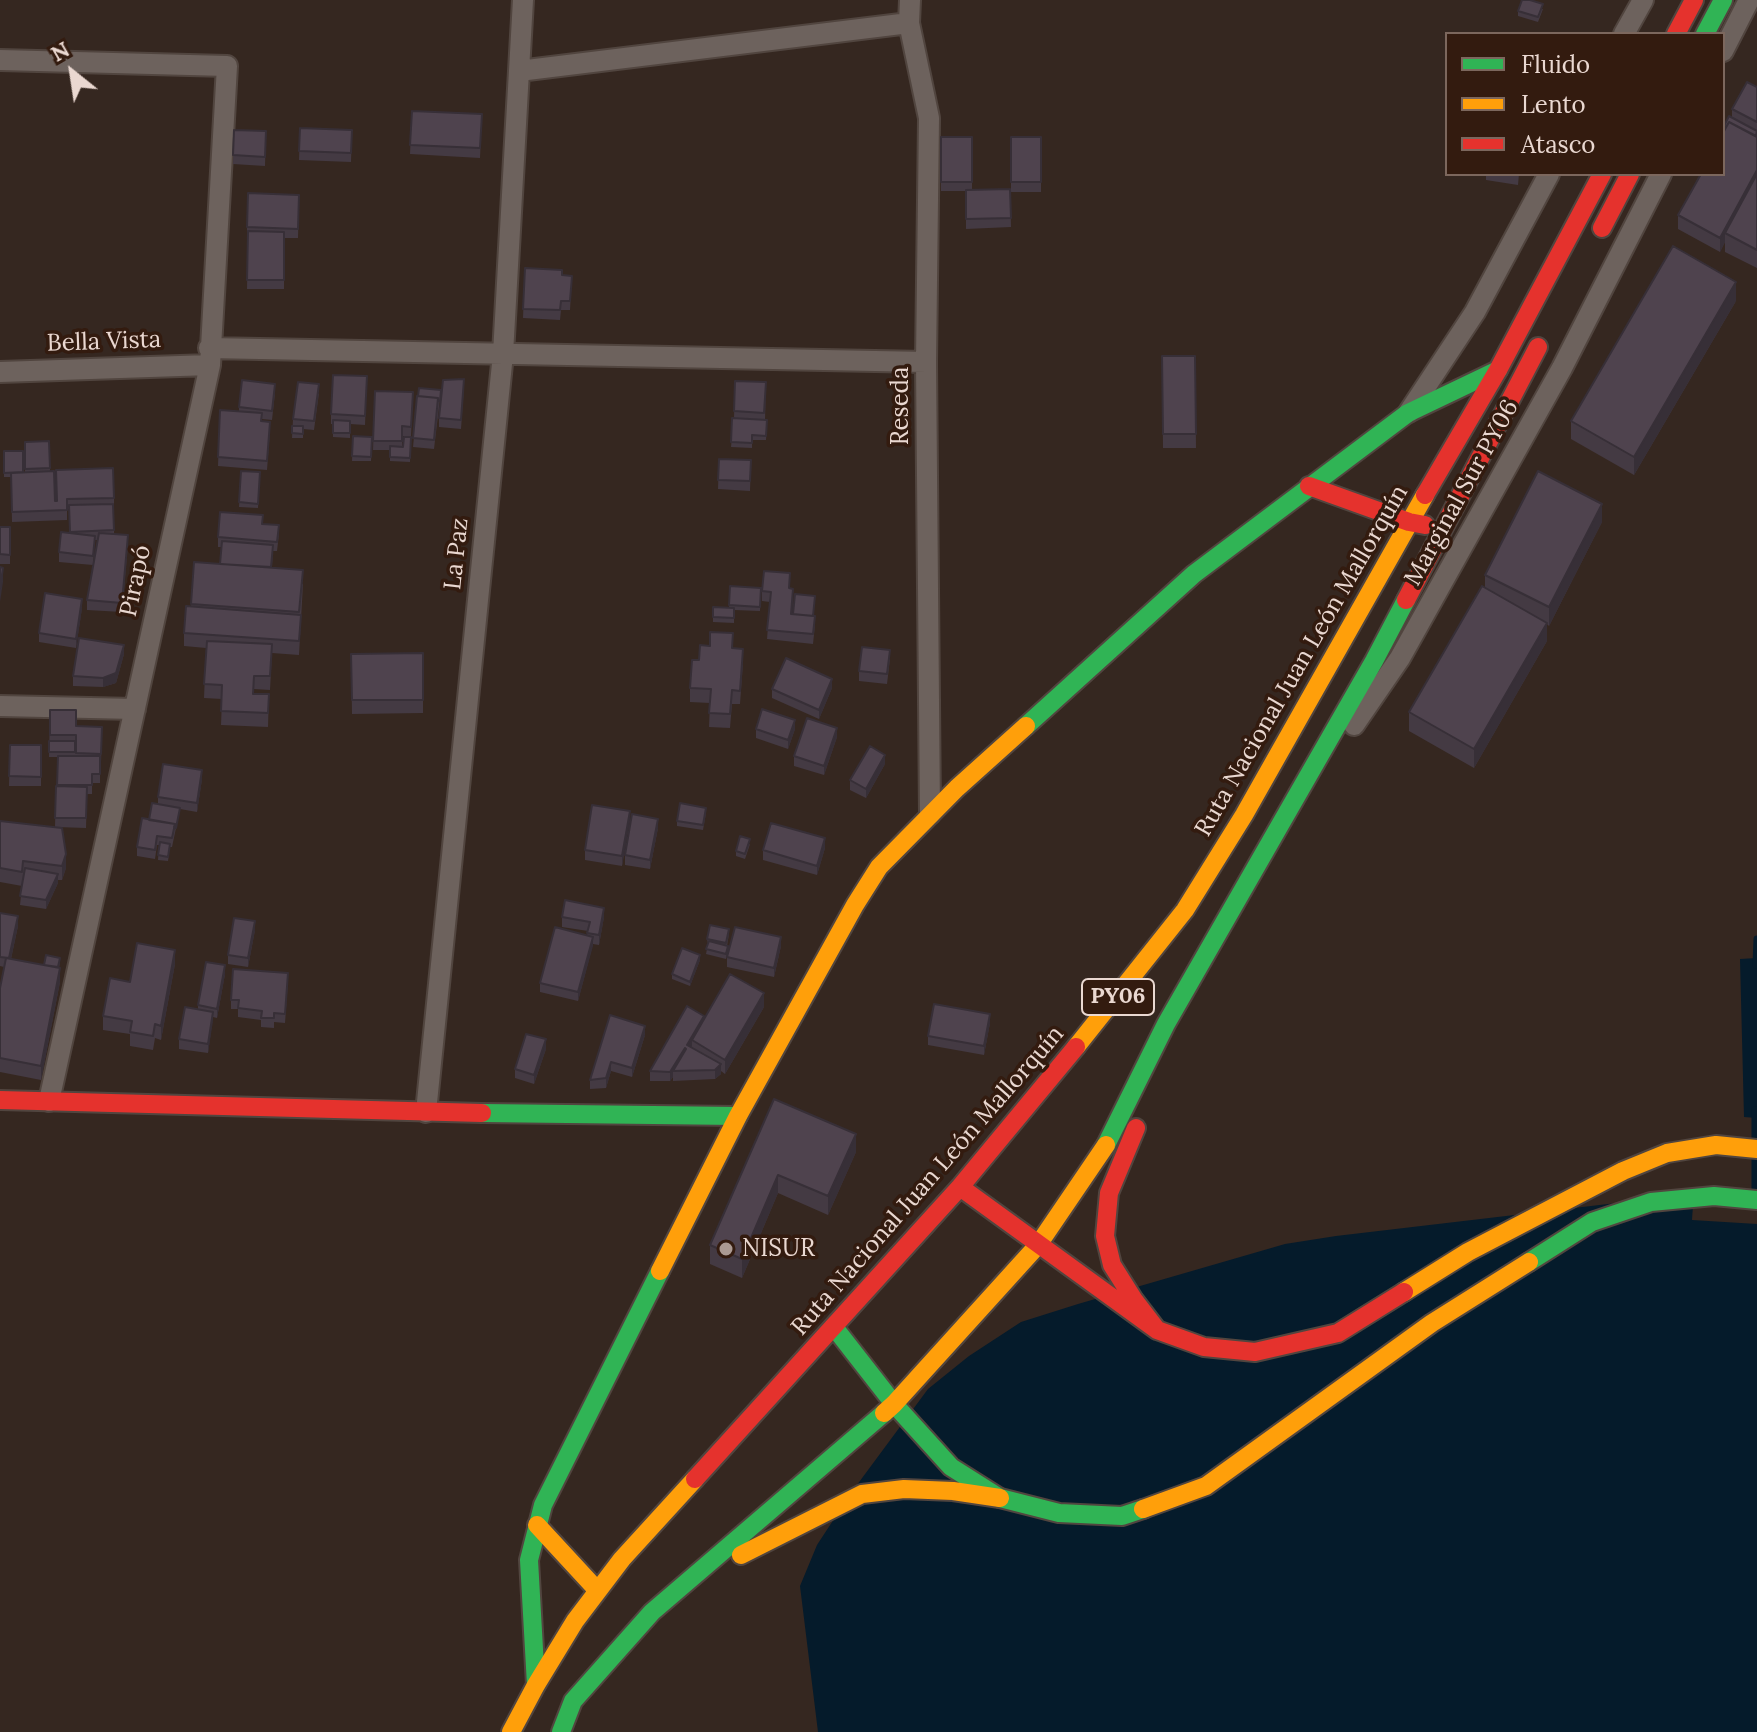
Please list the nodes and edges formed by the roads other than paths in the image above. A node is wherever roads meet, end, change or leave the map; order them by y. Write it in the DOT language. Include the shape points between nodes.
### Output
graph roads {
  1 [pos="523,0"];
  2 [pos="910,0"];
  3 [pos="1643,0"];
  4 [pos="1694,0"];
  5 [pos="1723,0"];
  6 [pos="1749,0"];
  7 [pos="909,23"];
  8 [pos="1625,32"];
  9 [pos="1677,32"];
  10 [pos="1706,32"];
  11 [pos="1725,47"];
  12 [pos="0,60"];
  13 [pos="519,71"];
  14 [pos="1548,176"];
  15 [pos="1601,176"];
  16 [pos="1629,176"];
  17 [pos="1660,176"];
  18 [pos="1594,242"];
  19 [pos="1544,337"];
  20 [pos="503,354"];
  21 [pos="210,356"];
  22 [pos="926,362"];
  23 [pos="1498,370"];
  24 [pos="0,372"];
  25 [pos="1408,413"];
  26 [pos="1309,486"];
  27 [pos="1409,522"];
  28 [pos="1443,528"];
  29 [pos="0,706"];
  30 [pos="135,709"];
  31 [pos="930,814"];
  32 [pos="1282,821"];
  33 [pos="1200,966"];
  34 [pos="1169,1059"];
  35 [pos="0,1100"];
  36 [pos="49,1101"];
  37 [pos="426,1112"];
  38 [pos="1143,1113"];
  39 [pos="738,1116"];
  40 [pos="1757,1149"];
  41 [pos="960,1187"];
  42 [pos="1757,1200"];
  43 [pos="1038,1245"];
  44 [pos="834,1327"];
  45 [pos="1157,1330"];
  46 [pos="894,1404"];
  47 [pos="1000,1498"];
  48 [pos="537,1525"];
  49 [pos="679,1586"];
  50 [pos="597,1590"];
  51 [pos="605,1609"];
  52 [pos="598,1644"];
  53 [pos="536,1685"];
  54 [pos="573,1701"];
  55 [pos="511,1732"];
  56 [pos="561,1732"];
  1 -- 13 [label="street, La Paz"];
  2 -- 7 [label="street, Reseda"];
  3 -- 8 [label="street"];
  4 -- 9 [label="main road"];
  5 -- 10 [label="main road"];
  6 -- 11 [label="street"];
  7 -- 13 [label="street"];
  7 -- 22 [label="street, Reseda" via="929,118"];
  12 -- 21 [label="street, Pirapó" via="227,66"];
  13 -- 20 [label="street, La Paz"];
  14 -- 25 [label="street" via="1475,312"];
  15 -- 23 [label="main road, Ruta Nacional Juan León Mallorquín / PY06"];
  16 -- 18 [label="main road"];
  17 -- 32 [label="street, Marginal Sur PY06" via="1562,368 1400,658"];
  19 -- 28 [label="main road, PY06"];
  20 -- 21 [label="street, Bella Vista"];
  20 -- 22 [label="street, Bella Vista"];
  20 -- 37 [label="street, La Paz"];
  21 -- 24 [label="street, Bella Vista"];
  21 -- 30 [label="street, Pirapó"];
  22 -- 31 [label="street, Reseda"];
  23 -- 25 [label="main road"];
  23 -- 27 [label="main road, Ruta Nacional Juan León Mallorquín / PY06"];
  25 -- 26 [label="main road"];
  26 -- 27 [label="main road"];
  26 -- 31 [label="main road" via="1194,574"];
  27 -- 28 [label="main road"];
  27 -- 41 [label="main road, Ruta Nacional Juan León Mallorquín / PY06" via="1185,910"];
  28 -- 32 [label="main road, PY06"];
  29 -- 30 [label="street"];
  30 -- 36 [label="street, Pirapó"];
  31 -- 39 [label="main road" via="879,867"];
  32 -- 33 [label="main road, PY06"];
  33 -- 34 [label="main road"];
  33 -- 43 [label="main road, PY06" via="1111,1137"];
  35 -- 36 [label="main road"];
  36 -- 37 [label="main road"];
  37 -- 39 [label="main road"];
  38 -- 45 [label="main road" via="1109,1193 1105,1236 1112,1265"];
  39 -- 48 [label="main road"];
  40 -- 45 [label="main road" via="1716,1145 1667,1153 1623,1171 1468,1252 1338,1333 1255,1352 1204,1347"];
  41 -- 43 [label="main road"];
  41 -- 44 [label="main road, Ruta Nacional Juan León Mallorquín / PY06"];
  42 -- 47 [label="main road" via="1714,1196 1651,1202 1592,1222 1432,1323 1206,1486 1122,1516 1059,1513"];
  43 -- 45 [label="main road"];
  43 -- 46 [label="main road, PY06"];
  44 -- 46 [label="main road"];
  44 -- 50 [label="main road, Ruta Nacional Juan León Mallorquín / PY06"];
  46 -- 47 [label="main road" via="951,1467"];
  46 -- 49 [label="main road, PY06"];
  47 -- 49 [label="main road" via="904,1489 862,1494"];
  48 -- 50 [label="main road"];
  48 -- 53 [label="main road" via="529,1560"];
  49 -- 54 [label="main road, PY06"];
  50 -- 51 [label="main road"];
  50 -- 53 [label="main road, Ruta Nacional Juan León Mallorquín / PY06"];
  52 -- 54 [label="main road"];
  53 -- 55 [label="main road, Ruta Nacional Juan León Mallorquín / PY06"];
  54 -- 56 [label="main road, PY06"];
}
